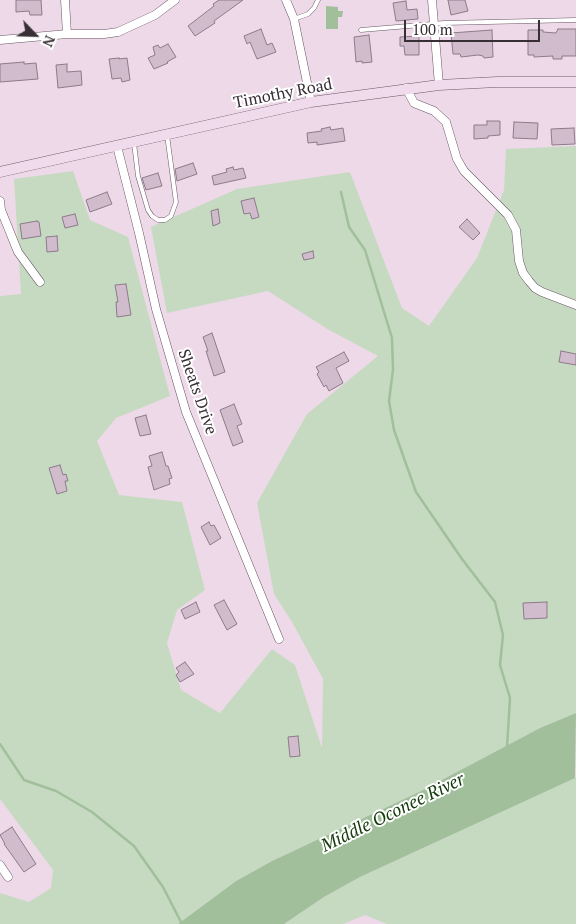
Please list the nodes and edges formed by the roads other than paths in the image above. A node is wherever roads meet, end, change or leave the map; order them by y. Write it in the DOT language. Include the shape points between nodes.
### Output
graph roads {
  1 [pos="65,0"];
  2 [pos="175,0"];
  3 [pos="286,0"];
  4 [pos="318,0"];
  5 [pos="432,0"];
  6 [pos="294,19"];
  7 [pos="576,20"];
  8 [pos="435,24"];
  9 [pos="361,30"];
  10 [pos="67,34"];
  11 [pos="0,40"];
  12 [pos="576,82"];
  13 [pos="439,85"];
  14 [pos="406,88"];
  15 [pos="311,102"];
  16 [pos="167,134"];
  17 [pos="134,142"];
  18 [pos="116,146"];
  19 [pos="0,172"];
  20 [pos="0,201"];
  21 [pos="40,282"];
  22 [pos="576,305"];
  23 [pos="279,638"];
  24 [pos="0,865"];
  25 [pos="8,877"];
  1 -- 10 [label="street"];
  2 -- 10 [label="street" via="155,16 118,32"];
  3 -- 6 [label="street"];
  4 -- 6 [label="lane" via="308,14"];
  5 -- 8 [label="street"];
  6 -- 15 [label="street"];
  7 -- 8 [label="lane"];
  8 -- 9 [label="lane"];
  8 -- 13 [label="street"];
  10 -- 11 [label="street"];
  12 -- 13 [label="main road, Timothy Road"];
  13 -- 14 [label="main road, Timothy Road"];
  14 -- 15 [label="main road, Timothy Road"];
  14 -- 22 [label="street" via="414,103 434,111 446,122 464,171 512,221 519,261 529,281 542,292"];
  15 -- 16 [label="main road, Timothy Road"];
  16 -- 17 [label="main road, Timothy Road"];
  16 -- 17 [label="lane" via="176,202 171,216 165,220 158,220 148,210 138,176"];
  17 -- 18 [label="main road, Timothy Road"];
  18 -- 19 [label="main road, Timothy Road"];
  18 -- 23 [label="street, Sheats Drive" via="156,309 186,412"];
  20 -- 21 [label="street" via="18,252"];
  24 -- 25 [label="street"];
}
